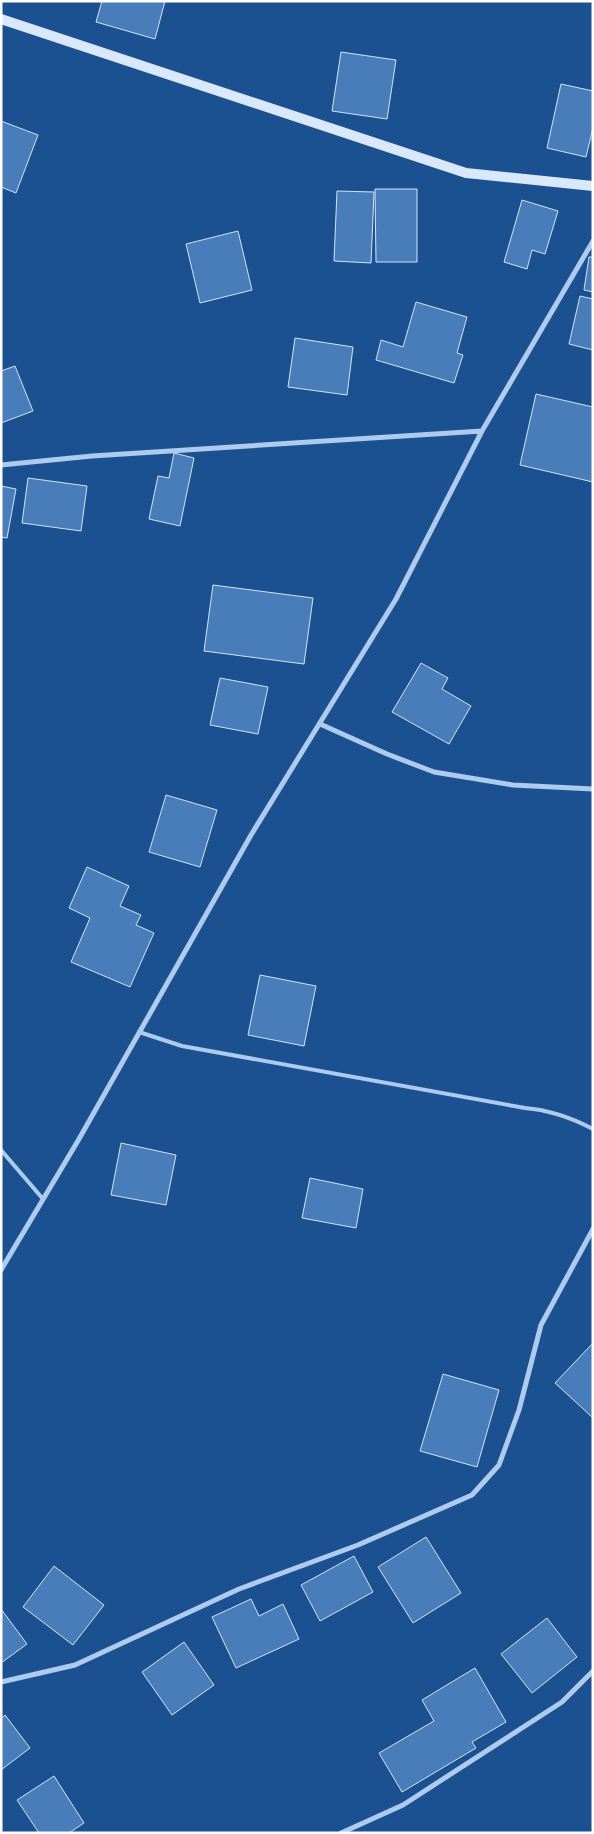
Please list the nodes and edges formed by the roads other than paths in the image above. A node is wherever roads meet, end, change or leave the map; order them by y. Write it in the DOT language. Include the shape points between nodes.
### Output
graph roads {
  1 [pos="1,19"];
  2 [pos="593,186"];
  3 [pos="593,242"];
  4 [pos="482,431"];
  5 [pos="1,465"];
  6 [pos="320,724"];
  7 [pos="593,788"];
  8 [pos="139,1032"];
  9 [pos="593,1129"];
  10 [pos="1,1150"];
  11 [pos="44,1199"];
  12 [pos="593,1229"];
  13 [pos="1,1270"];
  14 [pos="593,1671"];
  15 [pos="1,1682"];
  16 [pos="341,1833"];
  1 -- 2 [label="street" via="466,173"];
  3 -- 4 [label="street"];
  4 -- 5 [label="street" via="92,456"];
  4 -- 6 [label="street" via="396,599"];
  6 -- 7 [label="street" via="434,772 513,785"];
  6 -- 8 [label="street" via="251,834"];
  8 -- 9 [label="lane" via="182,1046 544,1110"];
  8 -- 11 [label="street"];
  10 -- 11 [label="lane"];
  11 -- 13 [label="street"];
  12 -- 15 [label="street" via="540,1325 519,1410 499,1465 472,1495 358,1545 239,1589 75,1665"];
  14 -- 16 [label="street" via="562,1702 403,1805"];
}
